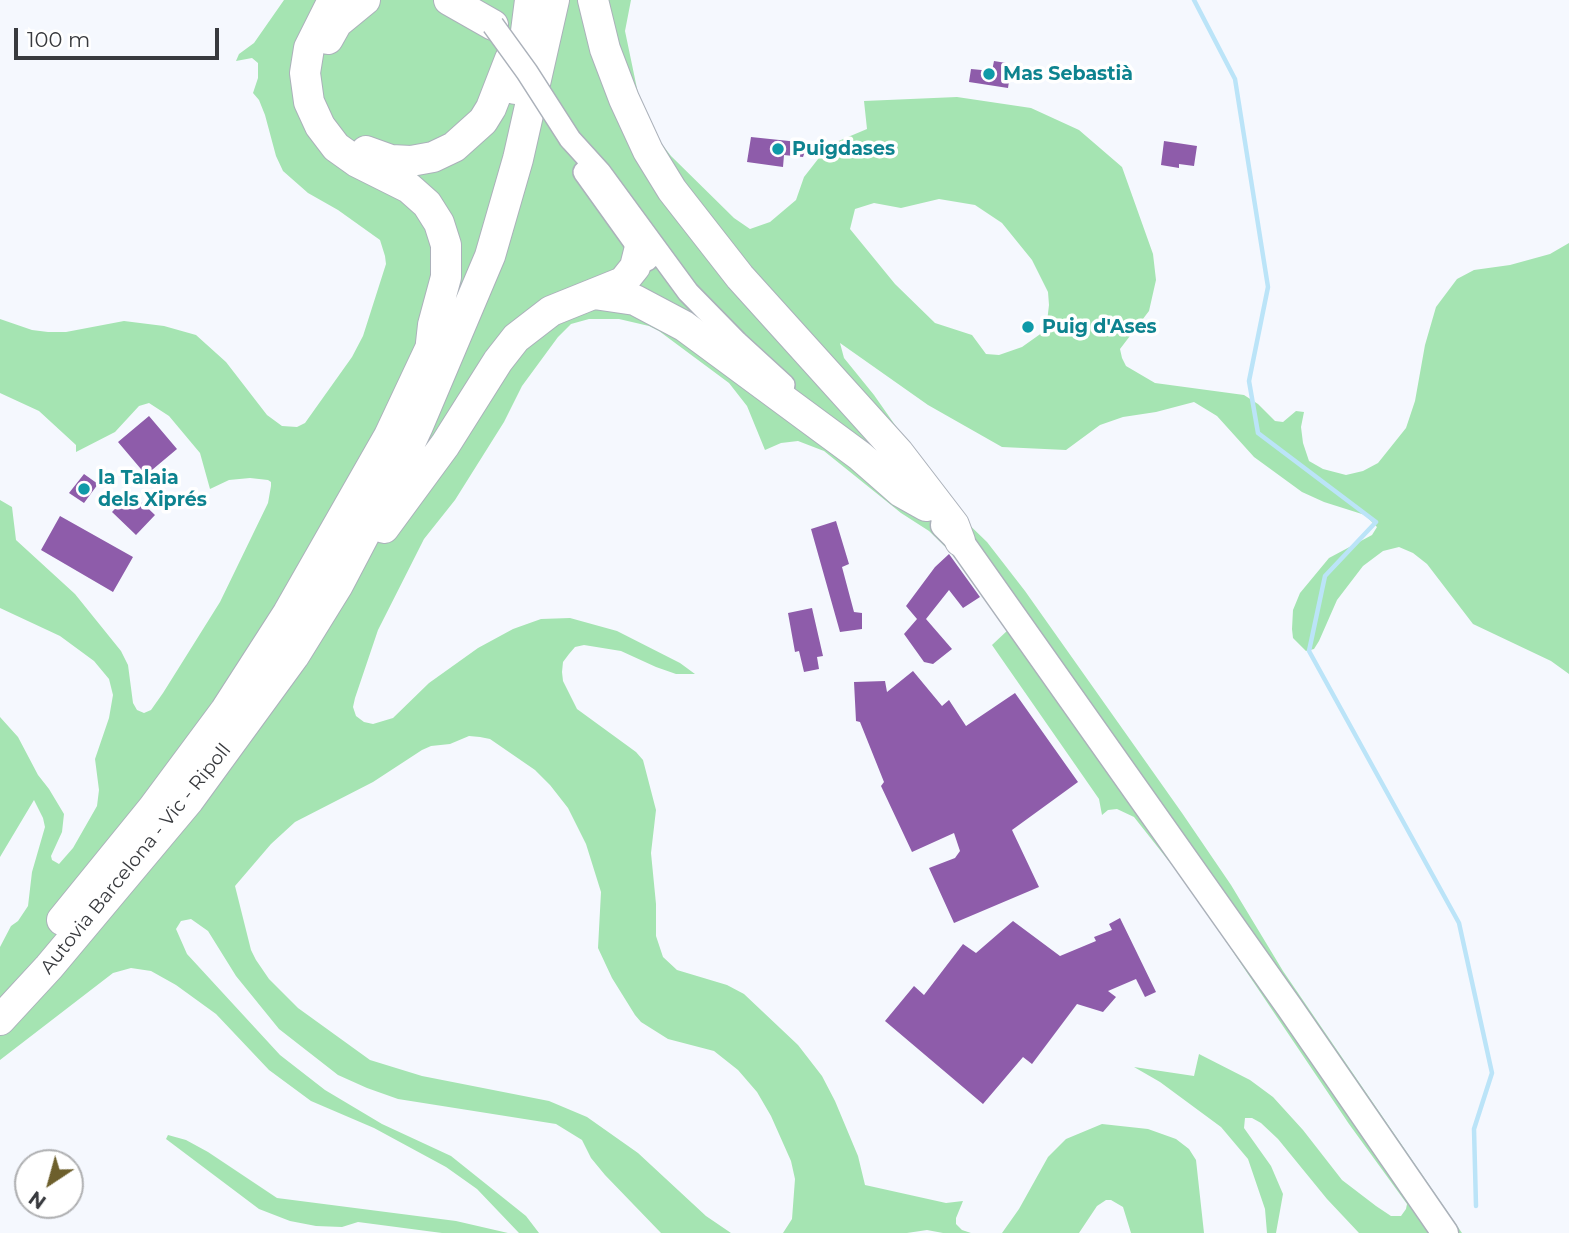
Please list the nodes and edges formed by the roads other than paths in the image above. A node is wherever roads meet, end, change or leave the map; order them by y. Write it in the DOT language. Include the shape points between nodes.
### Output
graph roads {
  1 [pos="333,0"];
  2 [pos="365,0"];
  3 [pos="449,0"];
  4 [pos="470,0"];
  5 [pos="530,0"];
  6 [pos="554,0"];
  7 [pos="593,0"];
  8 [pos="493,25"];
  9 [pos="524,36"];
  10 [pos="574,144"];
  11 [pos="639,251"];
  12 [pos="593,294"];
  13 [pos="430,352"];
  14 [pos="795,394"];
  15 [pos="926,506"];
  16 [pos="960,541"];
  17 [pos="338,585"];
  18 [pos="0,991"];
  19 [pos="0,1020"];
  20 [pos="1446,1233"];
  1 -- 13 [label="highway" via="309,48 305,73 309,102 336,147 410,188 439,223 447,265"];
  2 -- 9 [label="highway" via="337,23 328,37 321,57 323,99 348,138 391,160 433,157 469,135 492,108 516,43"];
  3 -- 8 [label="highway"];
  4 -- 8 [label="street"];
  5 -- 9 [label="highway, Autovia Barcelona - Vic - Ripoll"];
  6 -- 17 [label="highway, Autovia Barcelona - Vic - Ripoll" via="518,159 490,256 418,426"];
  7 -- 16 [label="highway" via="624,99 672,190 740,277 898,452 954,525"];
  8 -- 10 [label="street, bridge"];
  9 -- 13 [label="highway, Autovia Barcelona - Vic - Ripoll" via="494,178"];
  10 -- 11 [label="street" via="579,165"];
  10 -- 14 [label="street" via="607,180 688,292"];
  11 -- 12 [label="highway" via="628,278"];
  11 -- 14 [label="street" via="716,337 776,385"];
  12 -- 15 [label="highway" via="635,300 684,326 860,456 901,492"];
  12 -- 17 [label="highway" via="551,311 508,348 434,460"];
  13 -- 18 [label="highway, Autovia Barcelona - Vic - Ripoll" via="389,436 288,613 225,711 122,847"];
  14 -- 15 [label="street" via="904,481"];
  15 -- 16 [label="main road"];
  16 -- 20 [label="main road"];
  17 -- 19 [label="highway, Autovia Barcelona - Vic - Ripoll" via="189,800"];
}
